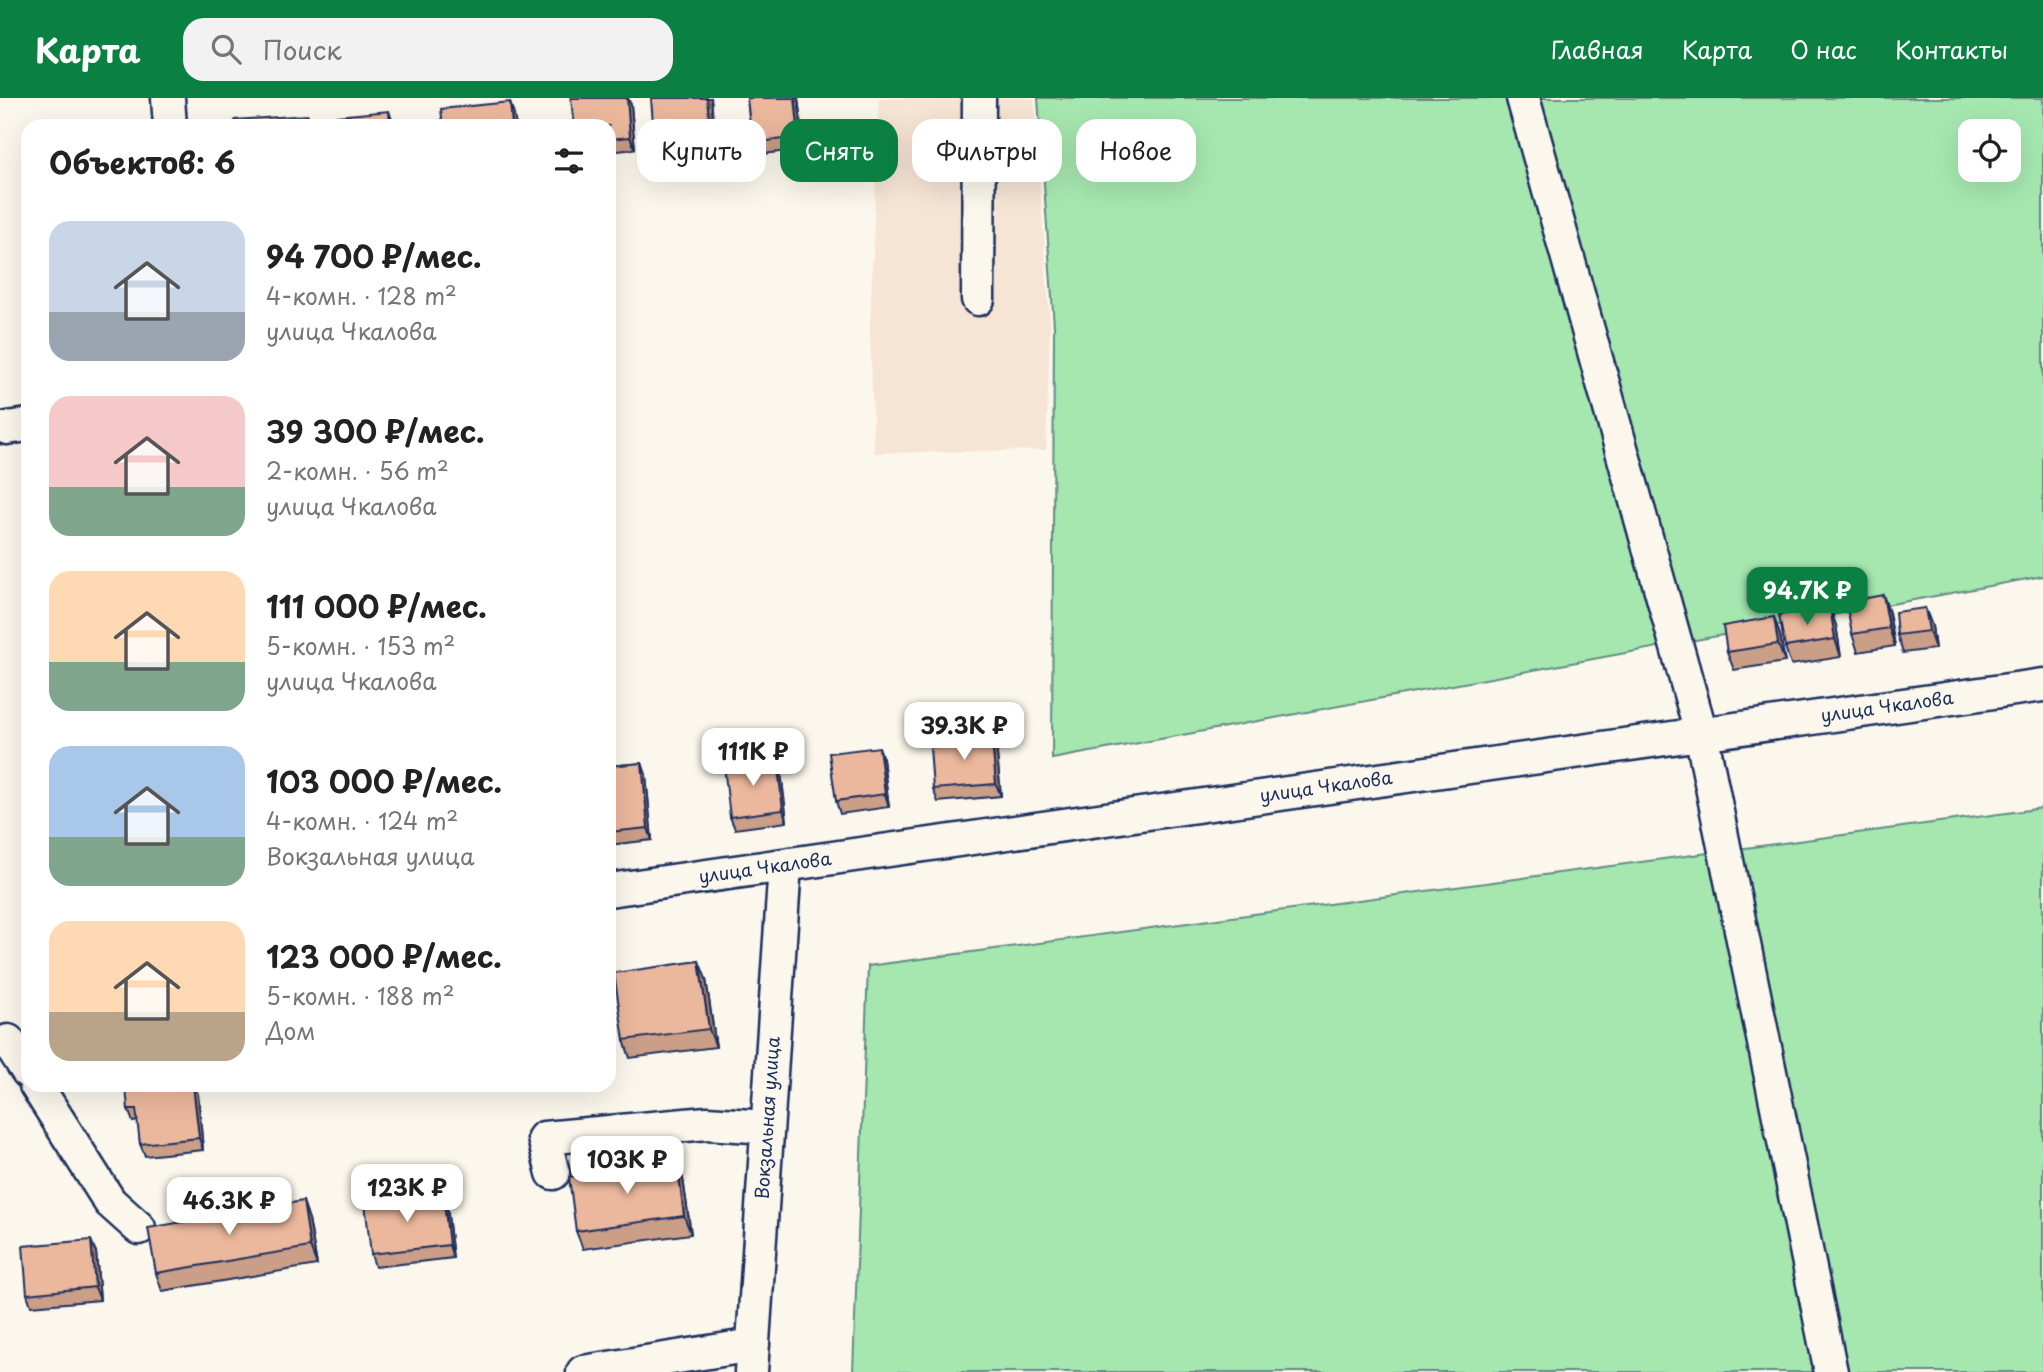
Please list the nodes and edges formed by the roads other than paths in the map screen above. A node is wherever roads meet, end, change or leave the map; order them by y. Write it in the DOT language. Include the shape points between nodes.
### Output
graph roads {
  1 [pos="168,98"];
  2 [pos="979,98"];
  3 [pos="1523,98"];
  4 [pos="170,119"];
  5 [pos="978,299"];
  6 [pos="2043,685"];
  7 [pos="1701,733"];
  8 [pos="785,864"];
  9 [pos="616,889"];
  10 [pos="12,1039"];
  11 [pos="21,1058"];
  12 [pos="40,1092"];
  13 [pos="768,1126"];
  14 [pos="553,1173"];
  15 [pos="139,1228"];
  16 [pos="752,1358"];
  17 [pos="583,1372"];
  18 [pos="1830,1372"];
  1 -- 4 [label="street"];
  2 -- 5 [label="street"];
  3 -- 7 [label="street"];
  6 -- 7 [label="street, улица Чкалова"];
  7 -- 8 [label="street, улица Чкалова"];
  7 -- 18 [label="street"];
  8 -- 9 [label="street, улица Чкалова"];
  8 -- 13 [label="street, Вокзальная улица"];
  10 -- 11 [label="street"];
  12 -- 15 [label="street" via="110,1202"];
  13 -- 14 [label="street" via="707,1123 544,1138"];
  13 -- 16 [label="street, Вокзальная улица"];
  16 -- 17 [label="street"];
}
